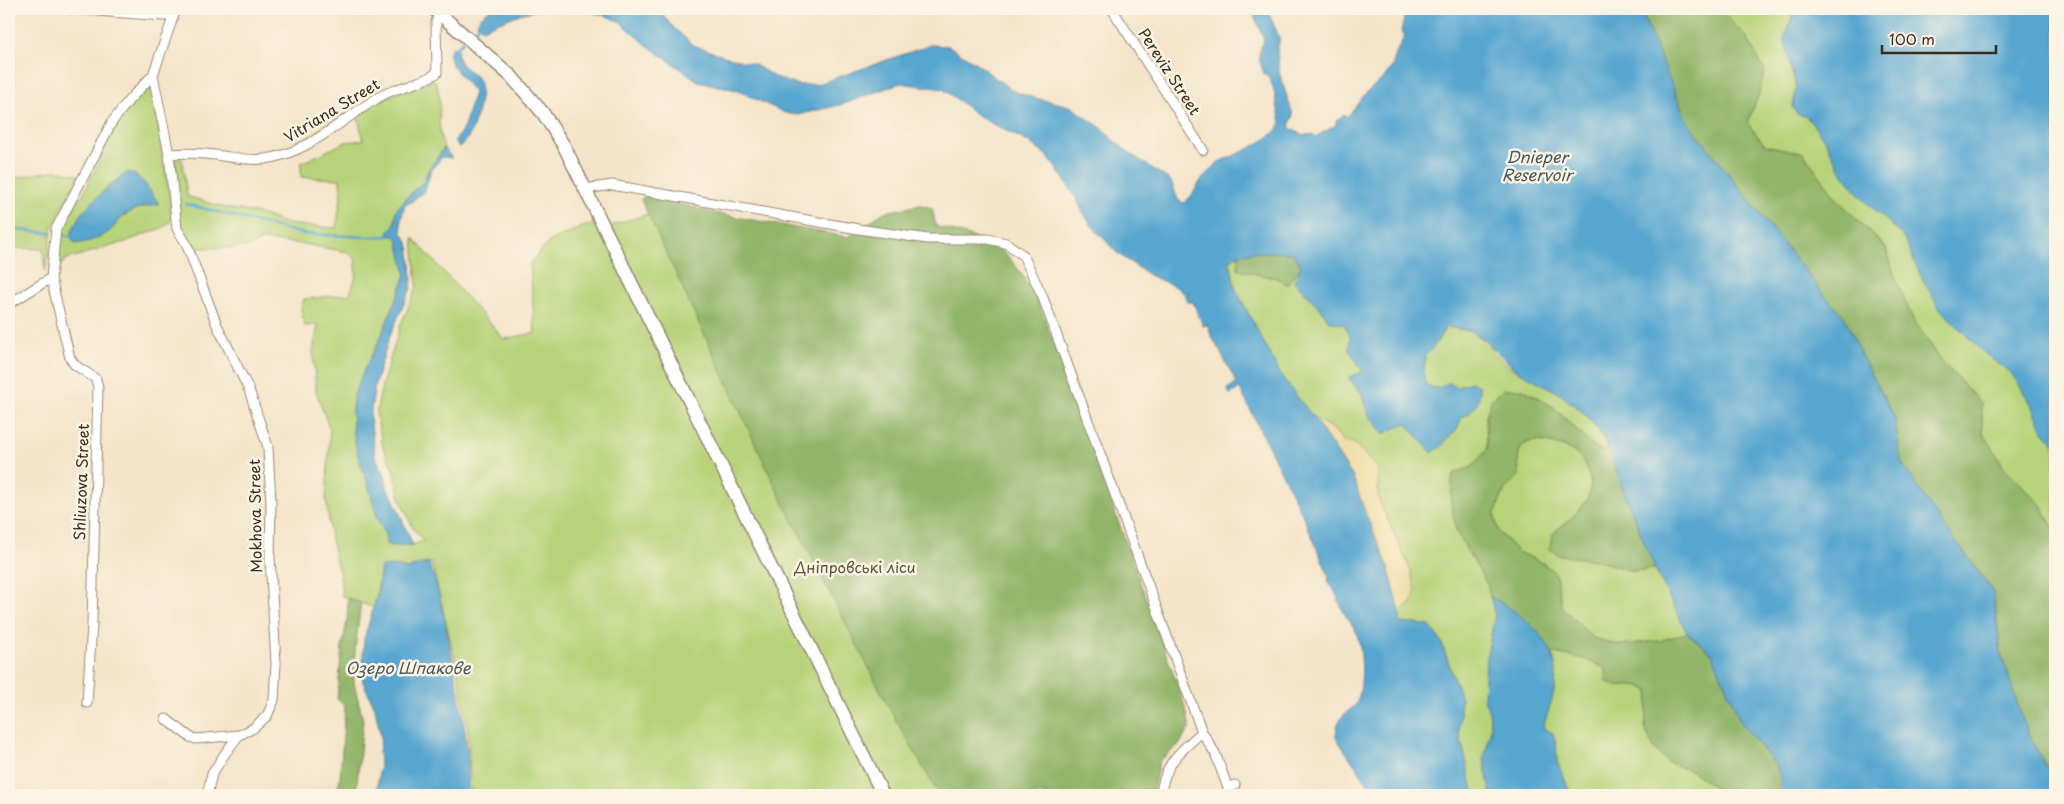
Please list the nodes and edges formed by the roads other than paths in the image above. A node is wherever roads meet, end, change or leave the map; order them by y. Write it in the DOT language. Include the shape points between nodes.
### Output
graph roads {
  1 [pos="70,9"];
  2 [pos="1112,9"];
  3 [pos="439,10"];
  4 [pos="174,11"];
  5 [pos="153,75"];
  6 [pos="1203,150"];
  7 [pos="169,154"];
  8 [pos="585,189"];
  9 [pos="52,278"];
  10 [pos="9,304"];
  11 [pos="87,703"];
  12 [pos="166,719"];
  13 [pos="1202,732"];
  14 [pos="239,734"];
  15 [pos="1235,785"];
  16 [pos="207,795"];
  17 [pos="883,795"];
  18 [pos="1161,795"];
  1 -- 4 [label="street" via="164,16"];
  2 -- 6 [label="street, Pereviz Street"];
  3 -- 7 [label="street, Vitriana Street" via="436,41 438,73 383,94 286,155 241,159"];
  3 -- 8 [label="main road" via="454,28 511,76 543,113"];
  4 -- 5 [label="street, Shliuzova Street"];
  5 -- 7 [label="street"];
  5 -- 9 [label="street, Shliuzova Street" via="112,122 56,229"];
  7 -- 14 [label="street, Mokhova Street" via="177,229 186,242 217,325 249,390 268,447 276,663 274,700 266,716 252,729"];
  8 -- 13 [label="street" via="612,185 858,229 928,238 988,239 1006,243 1022,255 1042,294"];
  8 -- 17 [label="main road"];
  9 -- 10 [label="street"];
  9 -- 11 [label="street, Shliuzova Street" via="70,358 96,378 98,388"];
  12 -- 14 [label="street" via="190,738"];
  13 -- 15 [label="street" via="1228,788"];
  13 -- 18 [label="street" via="1168,767"];
  14 -- 16 [label="street, Mokhova Street" via="212,774"];
}
